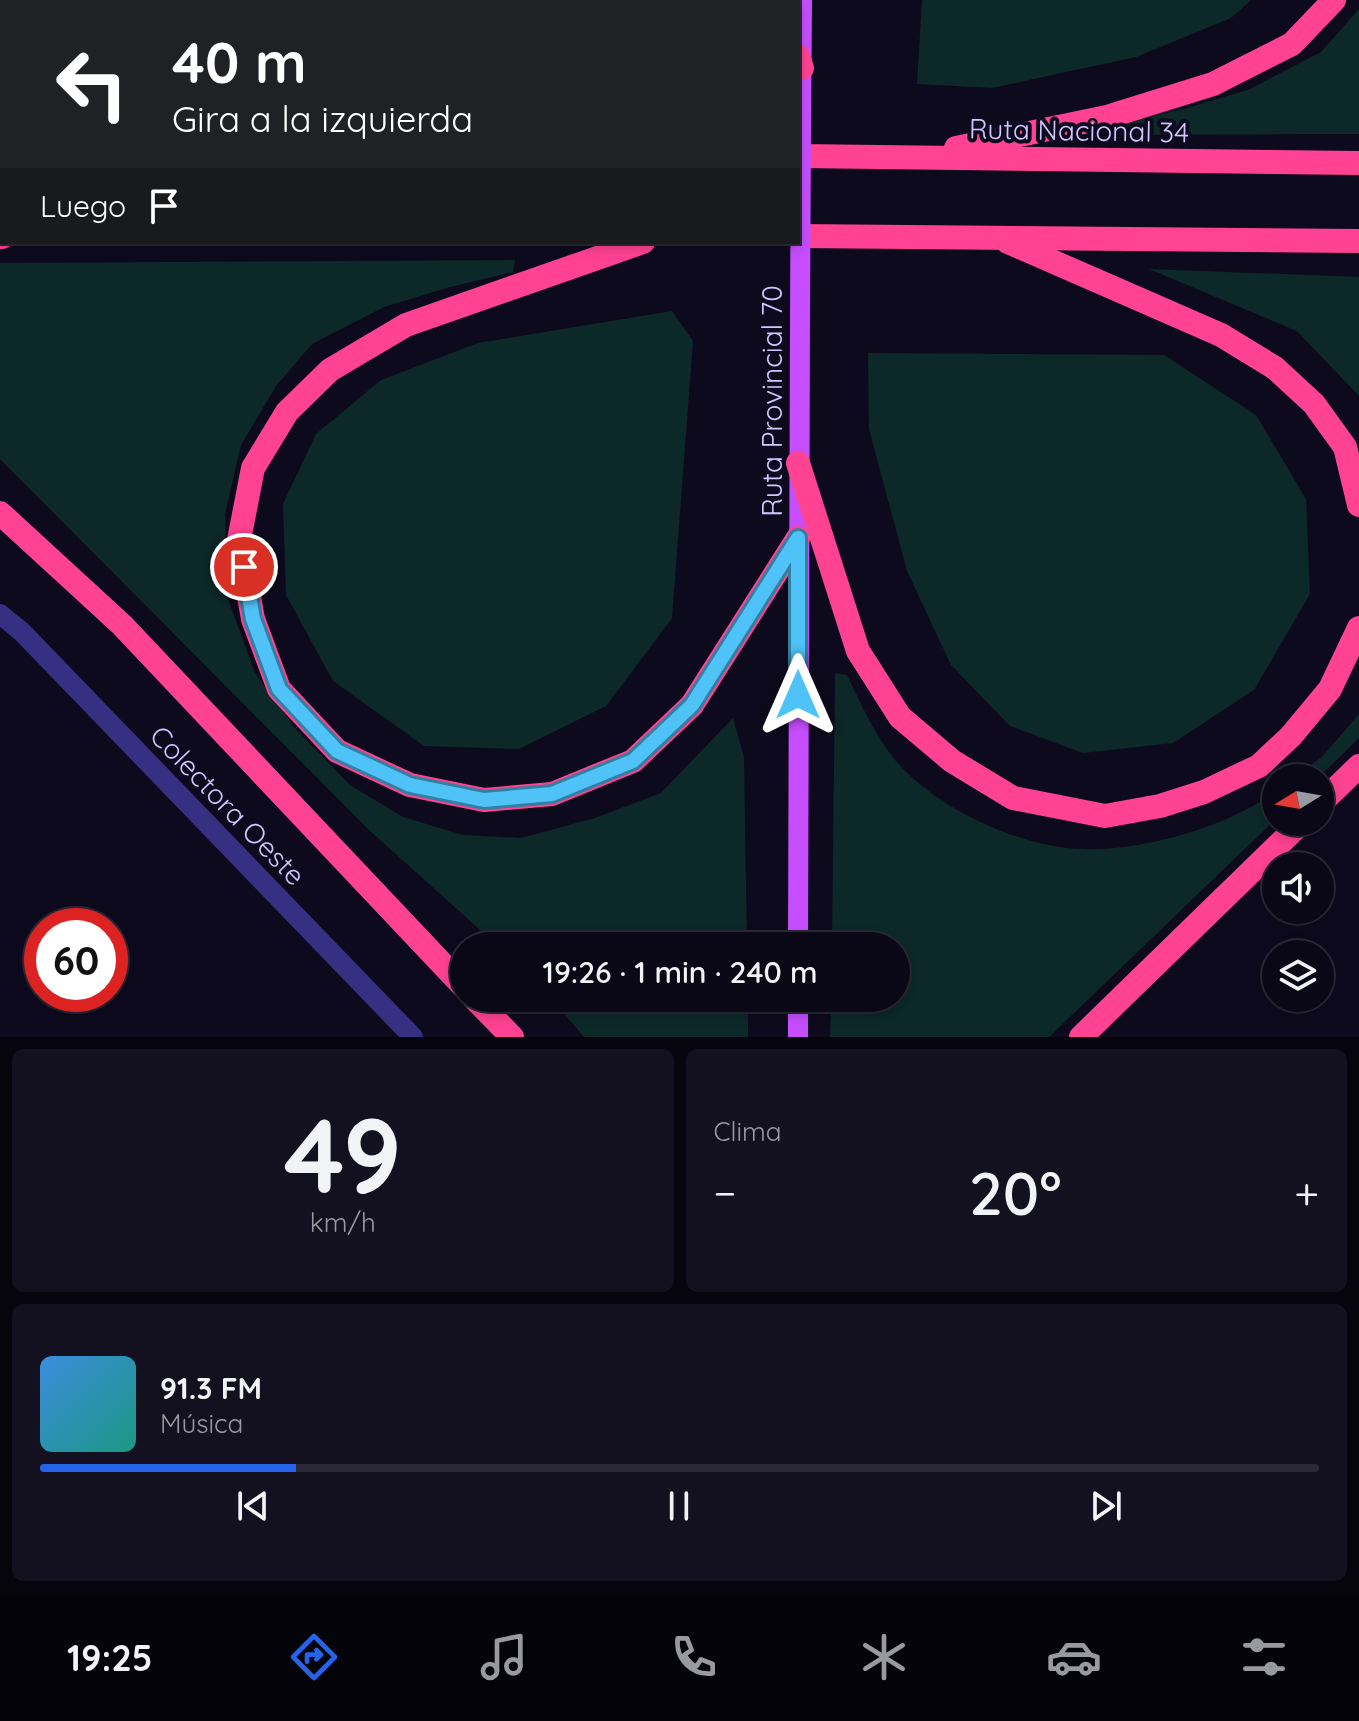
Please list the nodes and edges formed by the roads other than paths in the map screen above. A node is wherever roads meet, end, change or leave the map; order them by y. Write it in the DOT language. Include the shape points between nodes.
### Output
graph roads {
  1 [pos="802,0"];
  2 [pos="1334,0"];
  3 [pos="800,62"];
  4 [pos="800,156"];
  5 [pos="907,158"];
  6 [pos="1359,163"];
  7 [pos="800,236"];
  8 [pos="999,237"];
  9 [pos="1359,241"];
  10 [pos="637,244"];
  11 [pos="798,463"];
  12 [pos="1359,505"];
  13 [pos="0,513"];
  14 [pos="798,538"];
  15 [pos="0,614"];
  16 [pos="1359,628"];
  17 [pos="1359,766"];
  18 [pos="1334,790"];
  19 [pos="1288,836"];
  20 [pos="798,932"];
  21 [pos="450,972"];
  22 [pos="488,1012"];
  23 [pos="798,1012"];
  24 [pos="413,1037"];
  25 [pos="512,1037"];
  26 [pos="798,1037"];
  27 [pos="1081,1037"];
  1 -- 3 [label="main road, Ruta Provincial 70"];
  2 -- 5 [label="highway" via="1292,44 1213,84 1107,117"];
  3 -- 11 [label="main road, Ruta Provincial 70, bridge"];
  4 -- 5 [label="highway, Ruta Nacional 34"];
  5 -- 6 [label="highway, Ruta Nacional 34"];
  7 -- 8 [label="highway"];
  8 -- 9 [label="highway"];
  8 -- 12 [label="highway" via="1221,335 1275,368 1314,404 1345,447"];
  10 -- 14 [label="highway" via="406,325 330,370 287,412 253,468 239,540 253,619 279,689 337,751 410,785 484,800 552,794 633,761 692,705"];
  11 -- 14 [label="main road, Ruta Provincial 70"];
  11 -- 16 [label="highway" via="858,651 883,691 900,717 952,761 1013,798 1105,816 1204,792 1259,766 1330,689"];
  13 -- 21 [label="highway" via="122,625"];
  14 -- 20 [label="main road, Ruta Provincial 70"];
  15 -- 24 [label="street, Colectora Oeste"];
  17 -- 18 [label="highway"];
  19 -- 27 [label="highway"];
  22 -- 25 [label="highway"];
  23 -- 26 [label="main road"];
}
